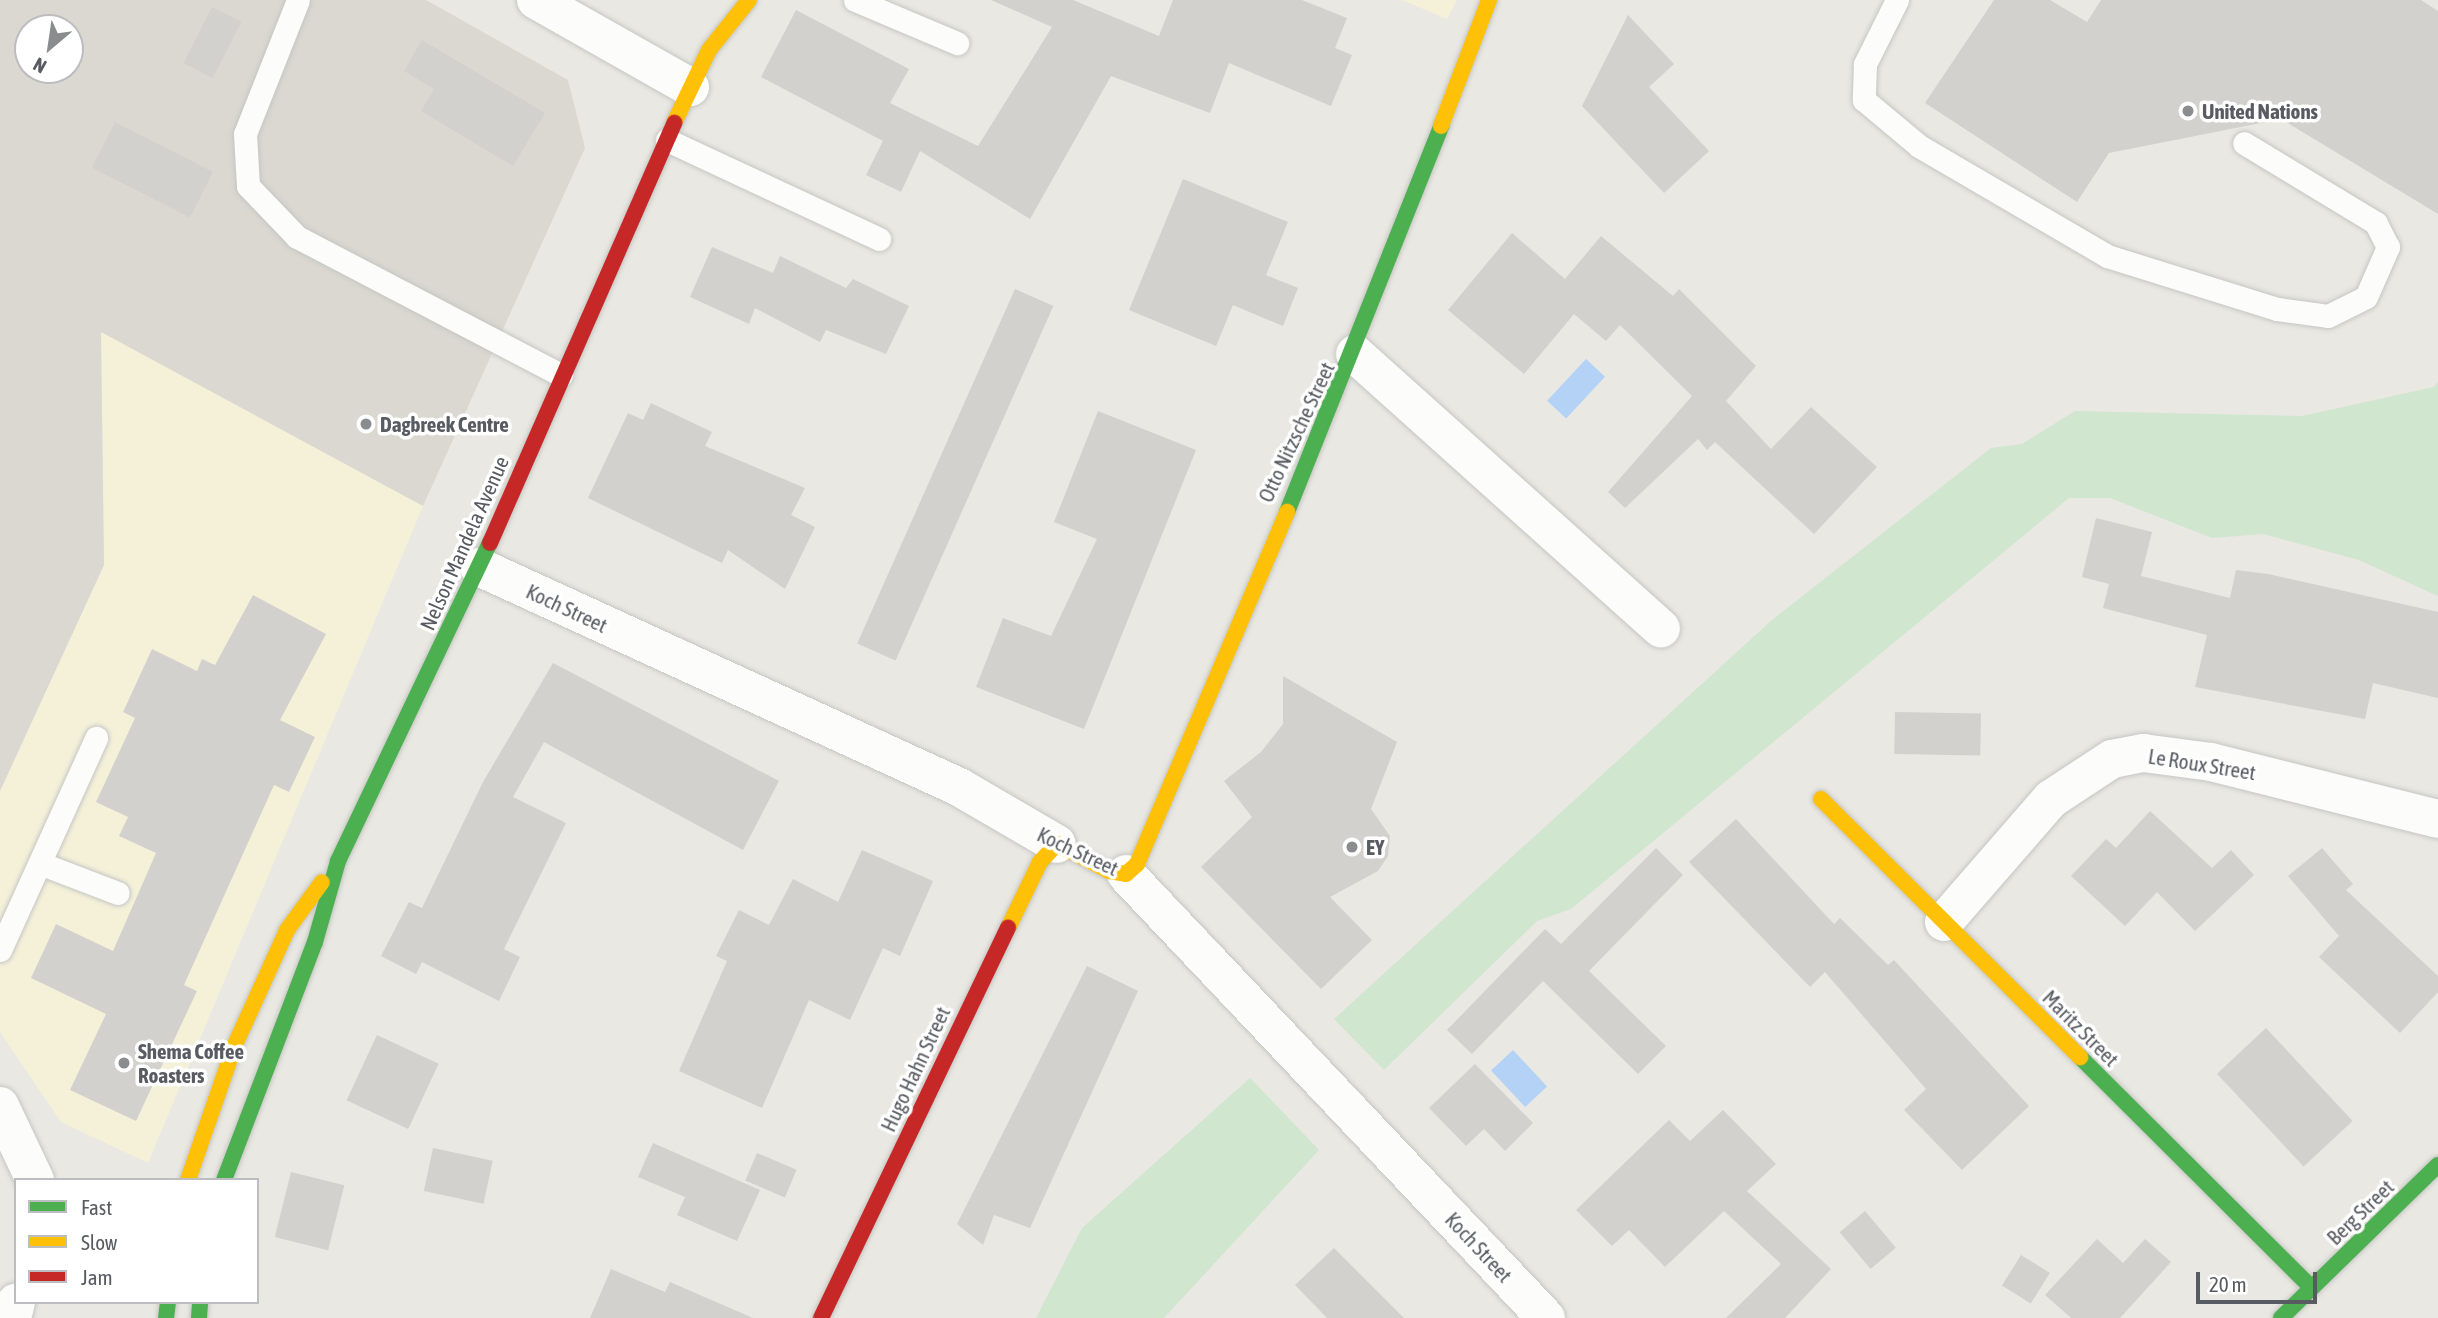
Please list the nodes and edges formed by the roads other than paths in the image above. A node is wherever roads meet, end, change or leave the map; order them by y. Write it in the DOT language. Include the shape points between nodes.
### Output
graph roads {
  1 [pos="299,0"];
  2 [pos="536,0"];
  3 [pos="749,0"];
  4 [pos="855,0"];
  5 [pos="1489,0"];
  6 [pos="1897,0"];
  7 [pos="716,13"];
  8 [pos="957,43"];
  9 [pos="709,50"];
  10 [pos="690,87"];
  11 [pos="667,140"];
  12 [pos="2244,143"];
  13 [pos="879,239"];
  14 [pos="1355,354"];
  15 [pos="561,376"];
  16 [pos="478,567"];
  17 [pos="1661,629"];
  18 [pos="96,738"];
  19 [pos="1821,799"];
  20 [pos="2438,819"];
  21 [pos="1057,844"];
  22 [pos="338,861"];
  23 [pos="41,864"];
  24 [pos="1126,874"];
  25 [pos="118,893"];
  26 [pos="1944,922"];
  27 [pos="0,950"];
  28 [pos="0,1106"];
  29 [pos="2438,1165"];
  30 [pos="34,1178"];
  31 [pos="189,1178"];
  32 [pos="225,1178"];
  33 [pos="2312,1288"];
  34 [pos="821,1318"];
  35 [pos="1546,1318"];
  36 [pos="2281,1318"];
  1 -- 15 [label="lane" via="245,134 248,186 297,237"];
  2 -- 10 [label="street"];
  3 -- 9 [label="street, Nelson Mandela Avenue"];
  4 -- 8 [label="lane"];
  5 -- 14 [label="street, Otto Nitzsche Street"];
  6 -- 12 [label="lane" via="1865,64 1864,100 1919,146 2107,257 2290,311 2328,316 2365,297 2388,247 2376,223"];
  7 -- 9 [label="street, Nelson Mandela Avenue"];
  9 -- 10 [label="street, Nelson Mandela Avenue"];
  10 -- 11 [label="street, Nelson Mandela Avenue"];
  11 -- 13 [label="lane"];
  11 -- 15 [label="street, Nelson Mandela Avenue"];
  14 -- 17 [label="street"];
  14 -- 24 [label="street, Otto Nitzsche Street" via="1137,864"];
  15 -- 16 [label="street, Nelson Mandela Avenue"];
  16 -- 21 [label="street, Koch Street" via="959,787"];
  16 -- 22 [label="street, Nelson Mandela Avenue"];
  18 -- 23 [label="lane"];
  19 -- 26 [label="street, Maritz Street"];
  20 -- 26 [label="street, Le Roux Street" via="2211,762 2143,753 2112,759 2051,799"];
  21 -- 24 [label="street, Koch Street"];
  21 -- 34 [label="street, Hugo Hahn Street" via="1023,892"];
  22 -- 31 [label="street, Nelson Mandela Avenue" via="287,930 234,1047"];
  22 -- 32 [label="street, Nelson Mandela Avenue" via="315,942"];
  23 -- 25 [label="lane"];
  23 -- 27 [label="lane"];
  24 -- 35 [label="street, Koch Street"];
  26 -- 33 [label="street, Maritz Street"];
  28 -- 30 [label="street"];
  29 -- 33 [label="street, Berg Street"];
  33 -- 36 [label="street, Berg Street"];
}
